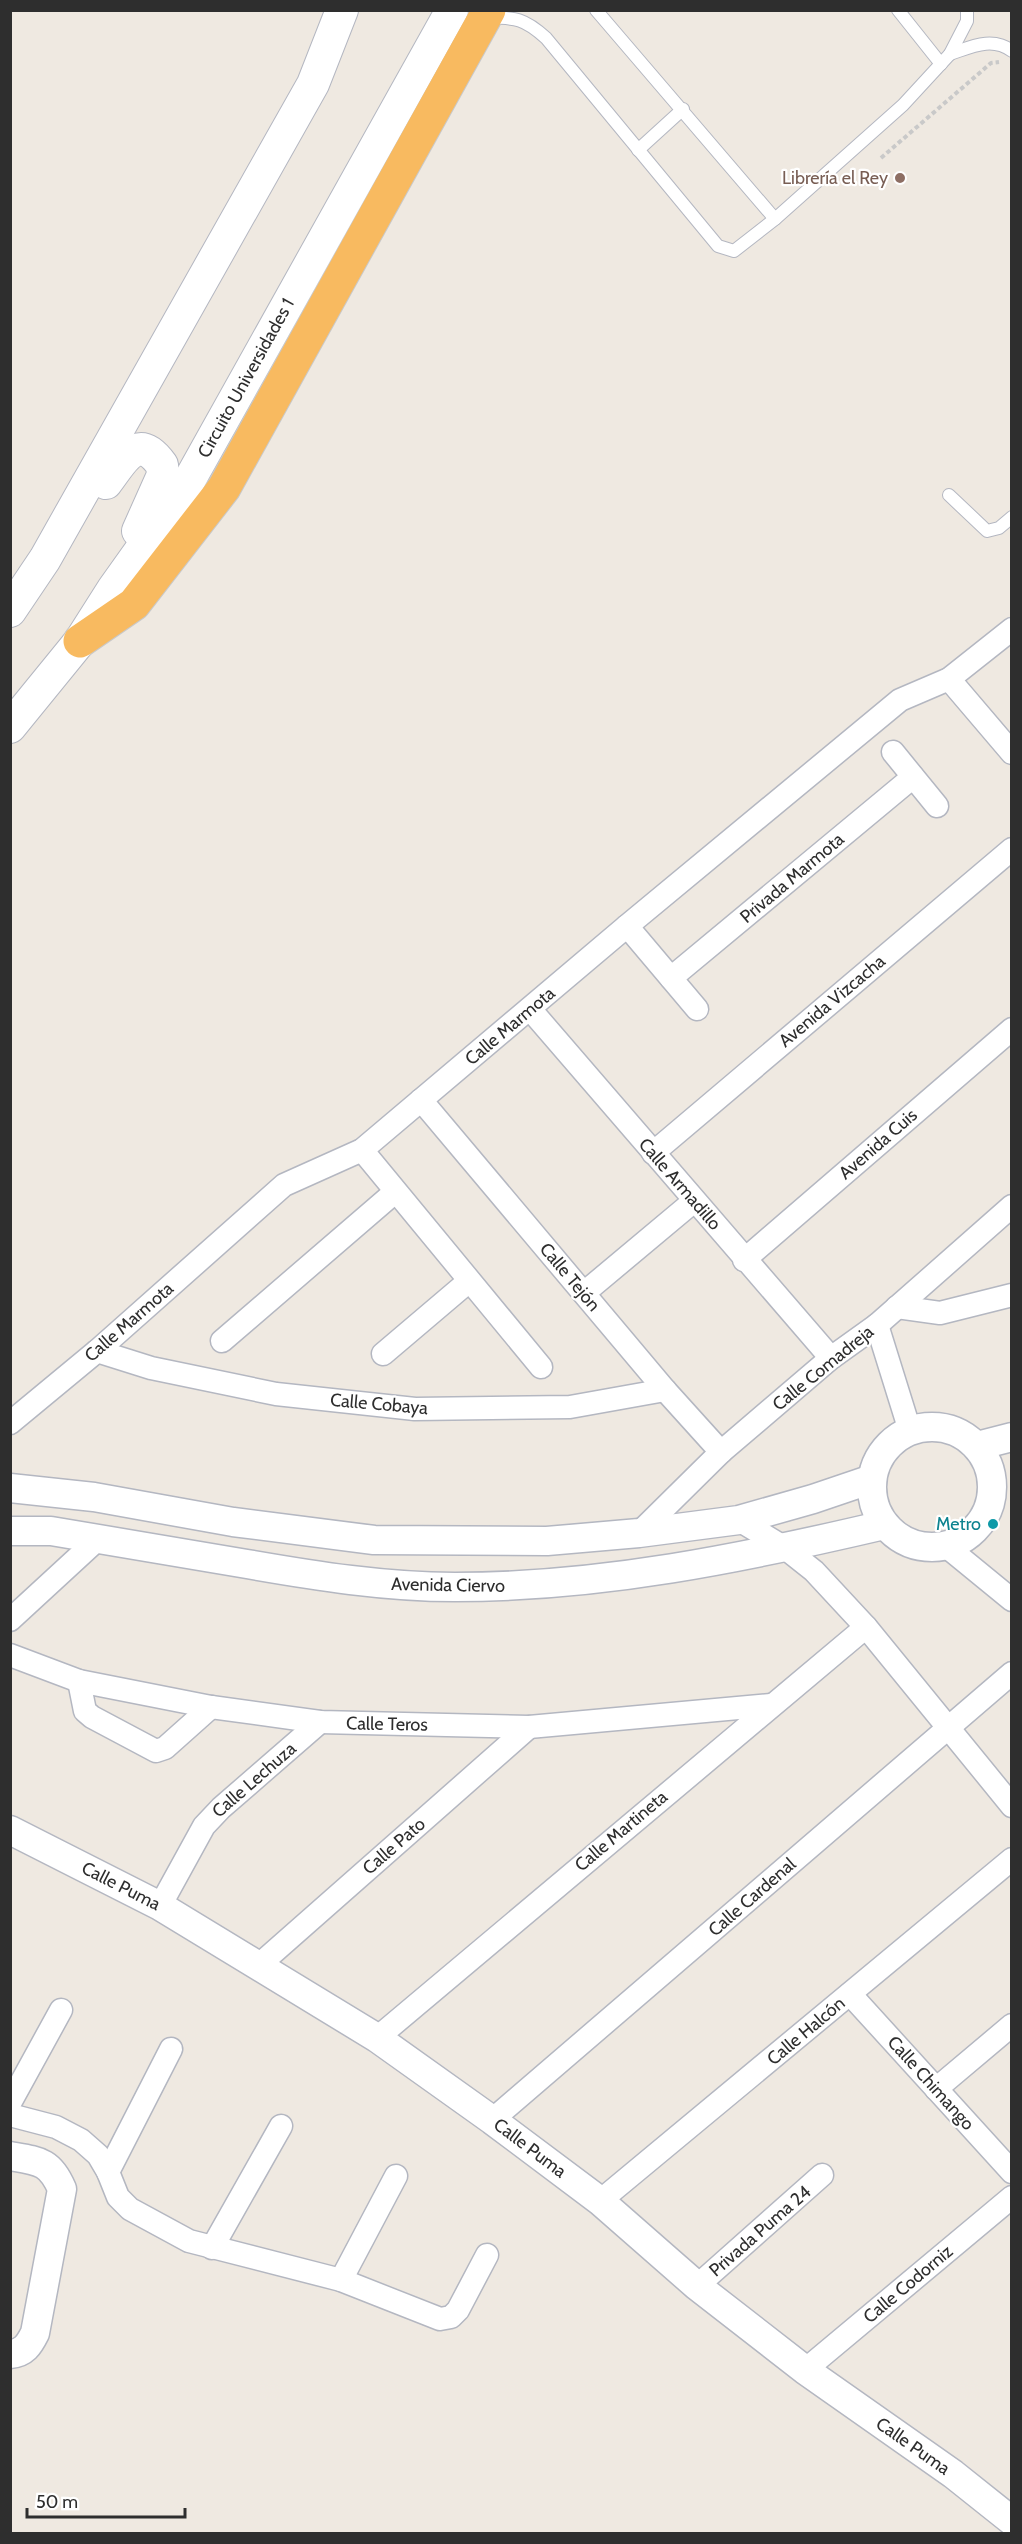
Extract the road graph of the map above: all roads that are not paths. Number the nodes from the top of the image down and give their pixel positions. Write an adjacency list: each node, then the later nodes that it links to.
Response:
1 (342, 10): 15 (main road)
2 (452, 10): 16 (main road, Circuito Universidades 1)
3 (596, 10): 10 (lane)
4 (897, 10): 9 (lane)
5 (967, 10): 7 (lane)
6 (487, 14): 11 (lane); 19 (highway)
7 (950, 54): 8 (lane); 9 (lane)
8 (1008, 56)
9 (941, 64): 12 (lane)
10 (683, 110): 11 (lane); 12 (lane)
11 (638, 150): 12 (lane)
12 (776, 219)
13 (949, 495): 14 (lane)
14 (1011, 517)
15 (45, 559): 16 (main road); 17 (main road)
16 (113, 589): 19 (main road, Circuito Universidades 1)
17 (10, 611)
18 (1011, 628): 20 (street, Calle Marmota)
19 (80, 641): 21 (main road, Circuito Universidades 1)
20 (949, 679): 23 (street); 27 (street, Calle Marmota)
21 (10, 727)
22 (893, 752): 24 (street)
23 (1011, 753)
24 (913, 777): 25 (street); 28 (street, Privada Marmota)
25 (937, 806)
26 (1011, 849): 34 (street, Avenida Vizcacha)
27 (627, 926): 28 (street); 30 (street, Calle Marmota)
28 (671, 978): 29 (street)
29 (697, 1009)
30 (530, 1010): 32 (street, Calle Marmota); 34 (street, Calle Armadillo)
31 (1011, 1029): 38 (street, Avenida Cuis)
32 (421, 1100): 33 (street, Calle Marmota); 40 (street, Calle Tejón)
33 (362, 1150): 35 (street); 45 (street, Calle Marmota)
34 (653, 1153): 36 (street, Calle Armadillo)
35 (395, 1192): 39 (street); 44 (street)
36 (694, 1201): 38 (street, Calle Armadillo); 40 (street)
37 (1011, 1206): 42 (street, Calle Comadreja)
38 (744, 1260): 47 (street, Calle Armadillo)
39 (469, 1281): 46 (street); 48 (street)
40 (584, 1293): 49 (street, Calle Tejón)
41 (1011, 1295): 42 (street)
42 (897, 1307): 43 (street, Calle Comadreja)
43 (877, 1325): 47 (street, Calle Comadreja); 51 (street)
44 (222, 1341)
45 (97, 1351): 49 (street, Calle Cobaya); 50 (street, Calle Marmota)
46 (383, 1354)
47 (831, 1358): 54 (street, Calle Comadreja)
48 (541, 1367)
49 (665, 1390): 54 (street, Calle Tejón)
50 (10, 1423)
51 (910, 1431): 53 (street); 55 (street)
52 (1011, 1437): 53 (street)
53 (977, 1446): 57 (street)
54 (721, 1452): 61 (street, Calle Comadreja)
55 (872, 1479): 58 (street); 59 (street)
56 (10, 1488): 63 (street)
57 (1002, 1489): 64 (street)
58 (739, 1520): 61 (street); 65 (street)
59 (884, 1525): 64 (street); 65 (street, Avenida Ciervo)
60 (10, 1531): 62 (street, Avenida Ciervo)
61 (639, 1533): 63 (street)
62 (98, 1539): 66 (street, Avenida Ciervo); 68 (street)
63 (375, 1540): 66 (street)
64 (946, 1546): 67 (street)
65 (786, 1548): 66 (street, Avenida Ciervo); 69 (street)
66 (375, 1583)
67 (1011, 1600)
68 (10, 1620)
69 (866, 1627): 73 (street, Calle Martineta); 76 (street)
70 (10, 1655): 72 (street, Calle Teros)
71 (1011, 1673): 76 (street, Calle Cardenal)
72 (79, 1681): 74 (street, Calle Teros); 74 (street)
73 (771, 1705): 77 (street, Calle Teros); 86 (street, Calle Martineta)
74 (211, 1707): 75 (street, Calle Teros)
75 (320, 1722): 77 (street, Calle Teros); 81 (street, Calle Lechuza)
76 (950, 1727): 78 (street); 91 (street, Calle Cardenal)
77 (529, 1728): 82 (street, Calle Pato)
78 (1011, 1806)
79 (10, 1830): 81 (street, Calle Puma)
80 (1011, 1859): 83 (street, Calle Halcón)
81 (160, 1906): 82 (street, Calle Puma)
82 (259, 1965): 86 (street, Calle Puma)
83 (850, 1994): 88 (street, Calle Chimango); 99 (street, Calle Halcón)
84 (61, 2010): 89 (street)
85 (1011, 2025): 88 (street)
86 (377, 2038): 91 (street, Calle Puma)
87 (171, 2049): 94 (street)
88 (936, 2089): 95 (street, Calle Chimango)
89 (10, 2103)
90 (10, 2115): 94 (street)
91 (492, 2120): 99 (street, Calle Puma)
92 (281, 2127): 100 (street)
93 (10, 2156): 104 (street)
94 (108, 2172): 100 (street)
95 (1011, 2172)
96 (822, 2175): 103 (street, Privada Puma 24)
97 (396, 2176): 102 (street)
98 (1011, 2197): 105 (street, Calle Codorniz)
99 (600, 2201): 103 (street, Calle Puma)
100 (212, 2248): 102 (street)
101 (487, 2255): 102 (street)
102 (341, 2280)
103 (697, 2286): 105 (street, Calle Puma)
104 (10, 2354)
105 (805, 2370): 106 (street, Calle Puma)
106 (1011, 2521)

